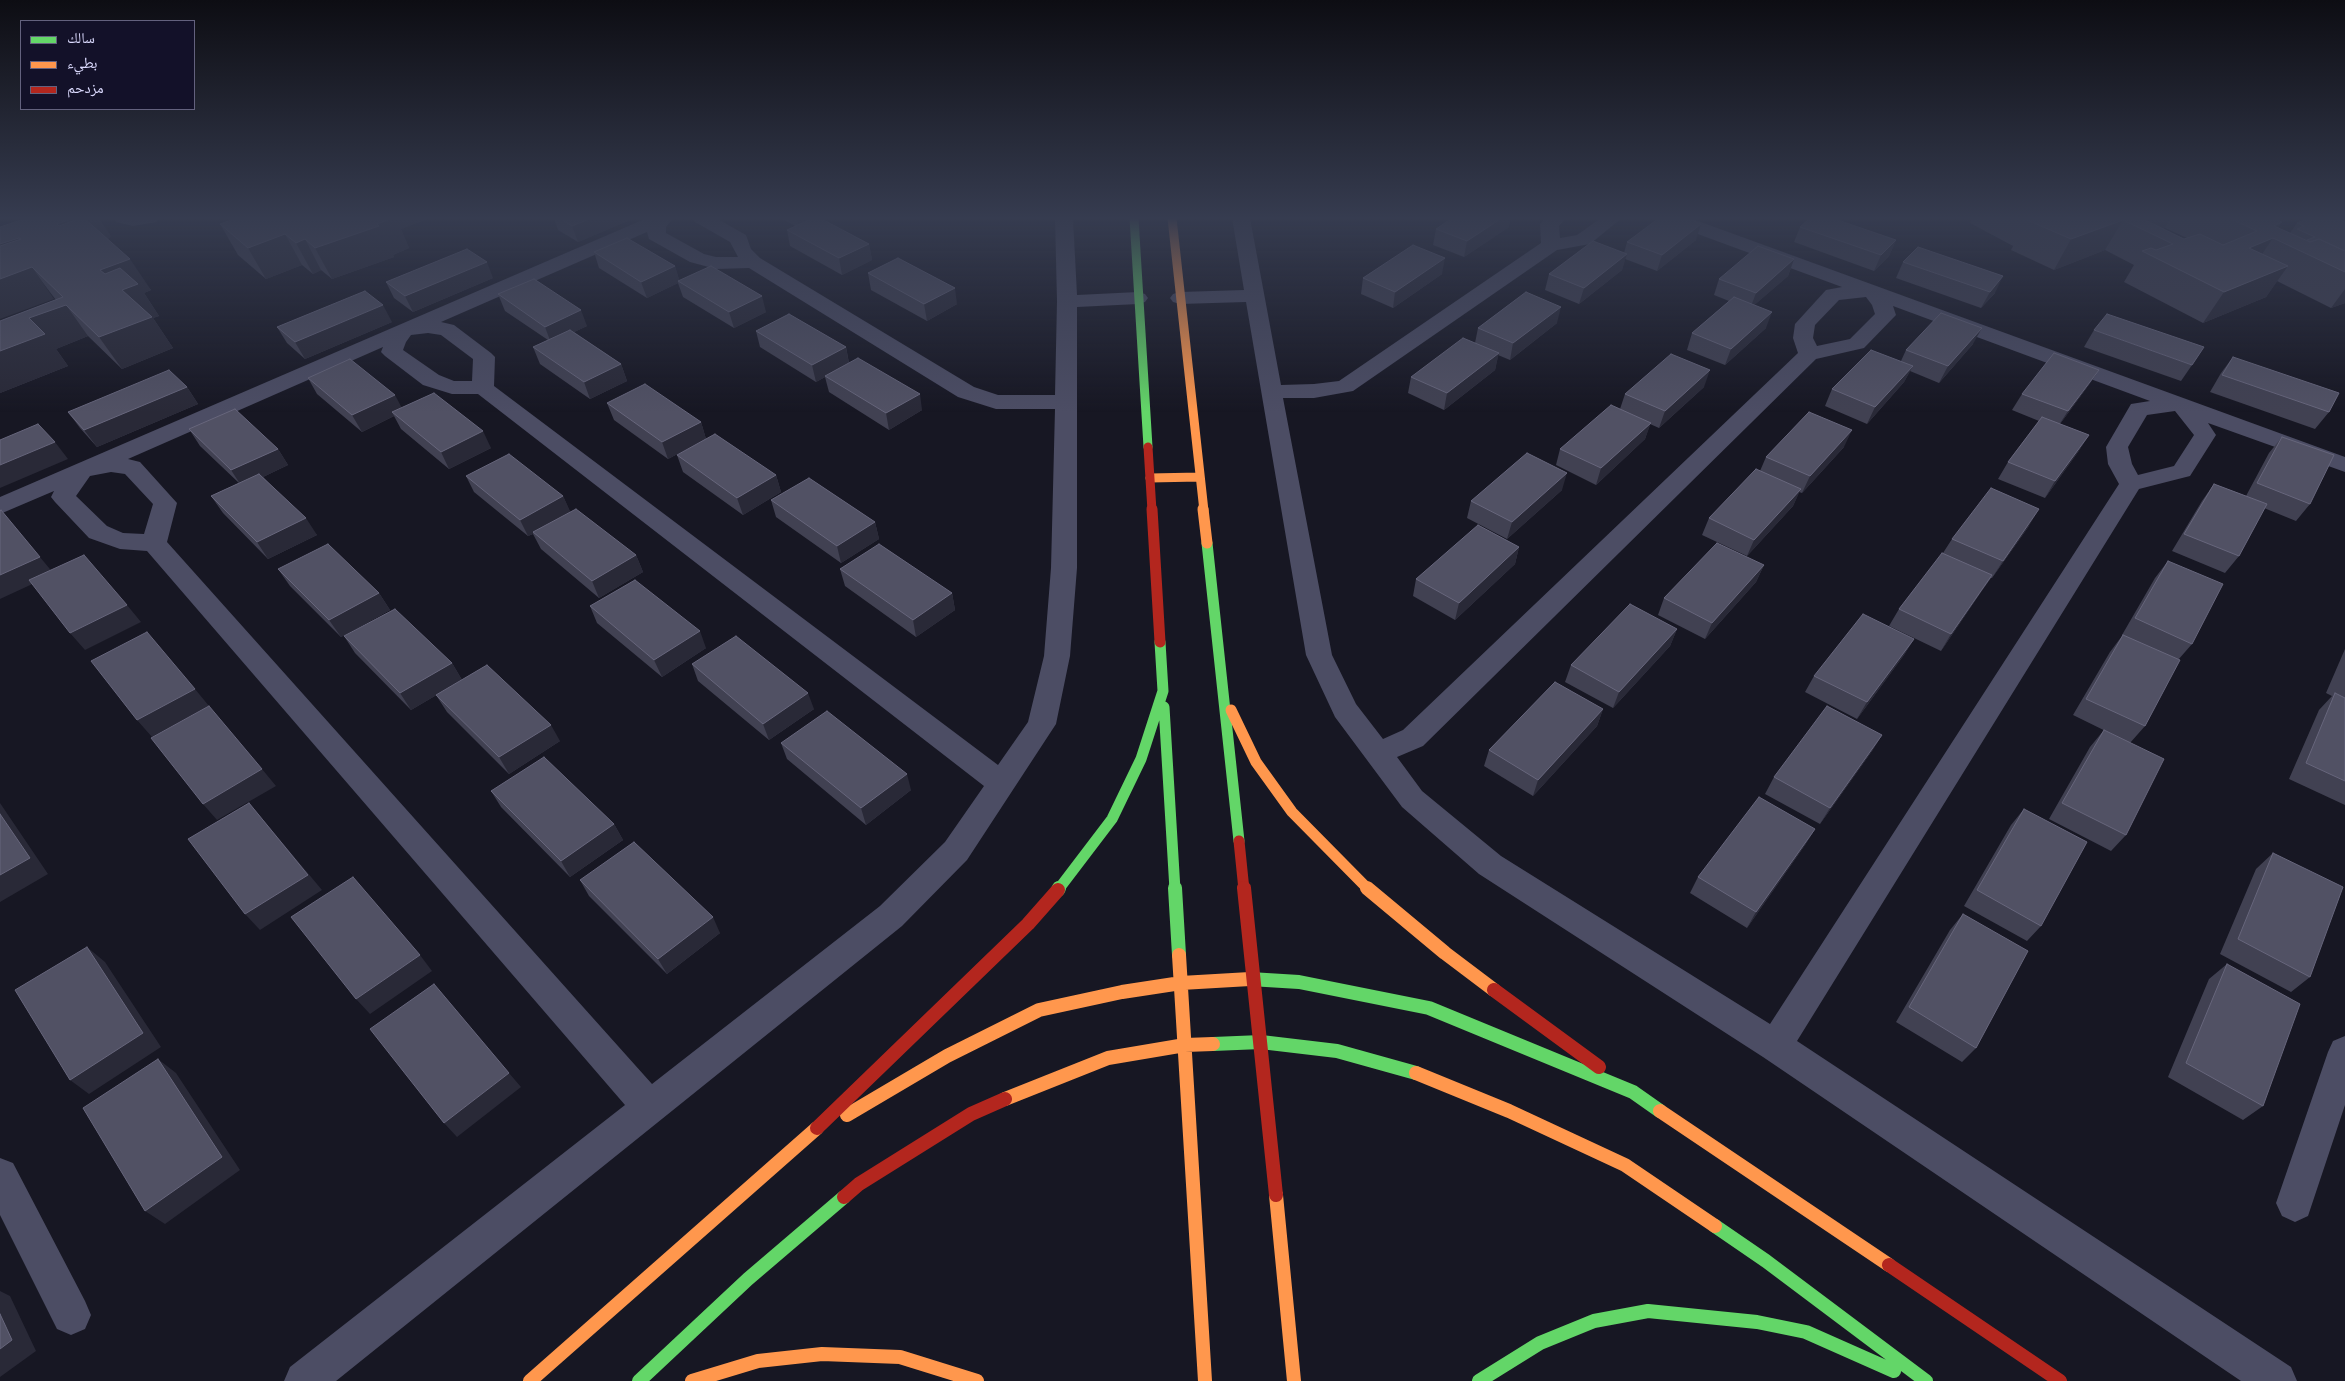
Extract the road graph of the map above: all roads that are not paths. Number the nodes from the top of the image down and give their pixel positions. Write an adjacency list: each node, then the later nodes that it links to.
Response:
1 (515, 282): 14 (street)
2 (787, 282): 18 (street)
3 (1066, 282): 13 (street)
4 (1137, 282): 11 (main road)
5 (1178, 282): 12 (main road)
6 (1253, 282): 10 (street)
7 (1496, 282): 17 (street)
8 (1848, 282): 9 (street)
9 (1871, 291): 15 (street); 15 (street); 19 (street)
10 (1255, 296): 12 (street); 17 (street)
11 (1138, 298): 13 (street); 23 (main road)
12 (1180, 298): 22 (main road)
13 (1067, 301): 18 (street)
14 (405, 330): 16 (street); 16 (street); 21 (street)
15 (1809, 354): 29 (street)
16 (482, 388): 30 (street)
17 (1271, 392): 29 (street)
18 (1065, 402): 30 (street)
19 (2180, 404): 20 (street); 24 (street); 24 (street)
20 (2345, 465)
21 (84, 470): 25 (street); 26 (street); 26 (street)
22 (1199, 477): 23 (main road); 28 (main road)
23 (1150, 478): 27 (main road)
24 (2131, 484): 35 (street)
25 (0, 506)
26 (154, 543): 38 (street)
27 (1163, 691): 32 (main road); 39 (main road)
28 (1222, 691): 31 (main road); 37 (main road)
29 (1376, 754): 35 (street)
30 (1002, 784): 38 (street)
31 (1254, 979): 32 (main road); 33 (main road); 37 (main road)
32 (1181, 983): 34 (main road); 39 (main road)
33 (1261, 1042): 34 (main road); 49 (main road); 52 (main road)
34 (1185, 1045): 45 (main road); 48 (main road)
35 (1774, 1046): 54 (street)
36 (2345, 1052): 41 (street)
37 (1633, 1092): 53 (main road)
38 (649, 1106): 43 (street)
39 (808, 1137): 44 (main road)
40 (0, 1176): 42 (street)
41 (2295, 1203)
42 (72, 1315)
43 (304, 1381)
44 (530, 1381)
45 (639, 1381)
46 (692, 1381): 47 (main road)
47 (977, 1381)
48 (1205, 1381)
49 (1294, 1381)
50 (1479, 1381): 51 (main road)
51 (1918, 1381)
52 (1926, 1381)
53 (2060, 1381)
54 (2277, 1381)

